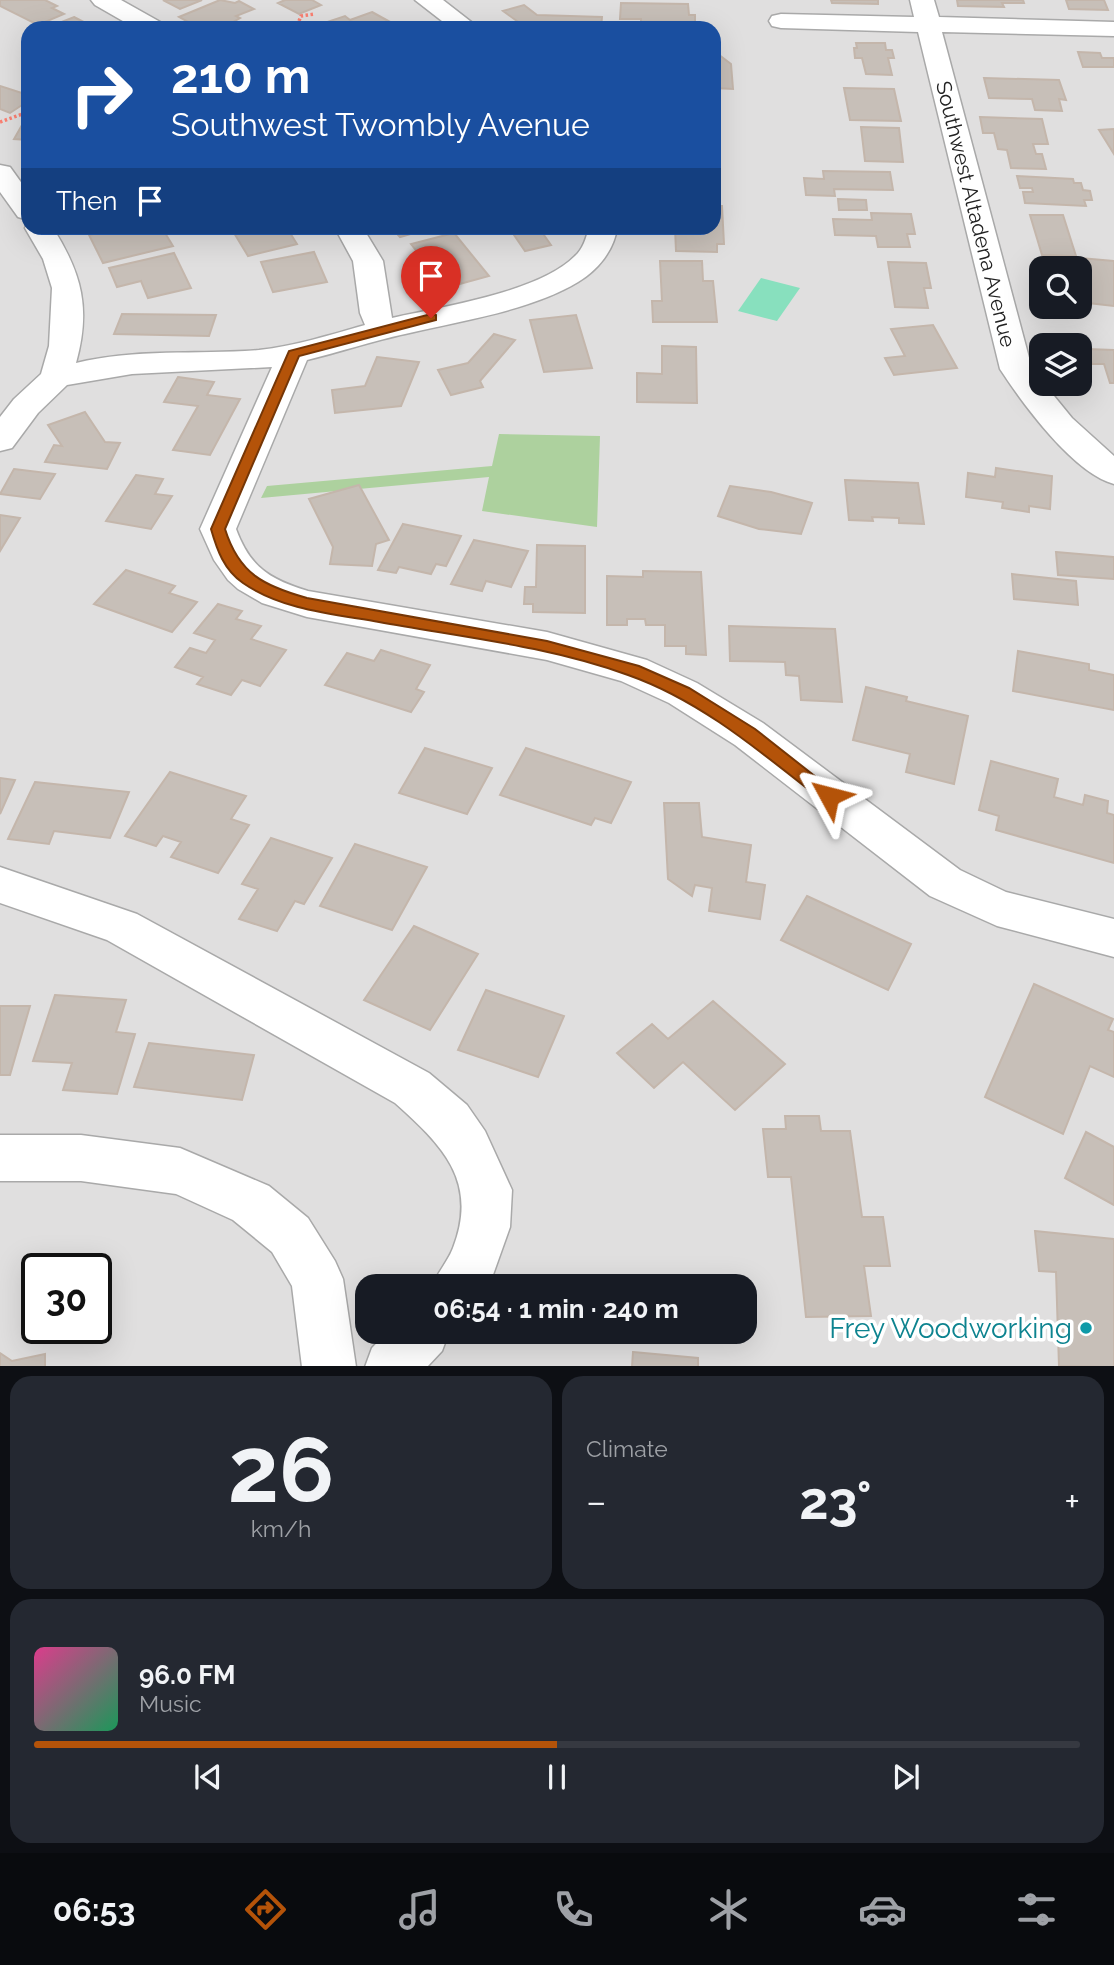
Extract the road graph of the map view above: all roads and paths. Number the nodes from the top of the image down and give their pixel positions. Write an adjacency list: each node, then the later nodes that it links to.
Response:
1 (103, 0): 5 (street)
2 (427, 0): 7 (street)
3 (925, 12): 8 (street); 9 (street); 21 (street, Southwest Altadena Avenue)
4 (315, 14): 6 (path)
5 (140, 21)
6 (299, 21)
7 (457, 21)
8 (781, 21)
9 (1114, 29)
10 (21, 114): 11 (path)
11 (0, 122)
12 (0, 173): 13 (street)
13 (21, 202)
14 (43, 235): 19 (street)
15 (353, 235): 17 (street)
16 (600, 235): 17 (street)
17 (382, 330): 18 (street)
18 (294, 354): 19 (street); 23 (street)
19 (56, 377): 20 (street)
20 (0, 440)
21 (1114, 473)
22 (0, 886): 25 (street)
23 (1114, 938)
24 (0, 1158): 27 (street)
25 (467, 1274)
26 (412, 1344): 28 (street)
27 (329, 1366)
28 (392, 1366)

